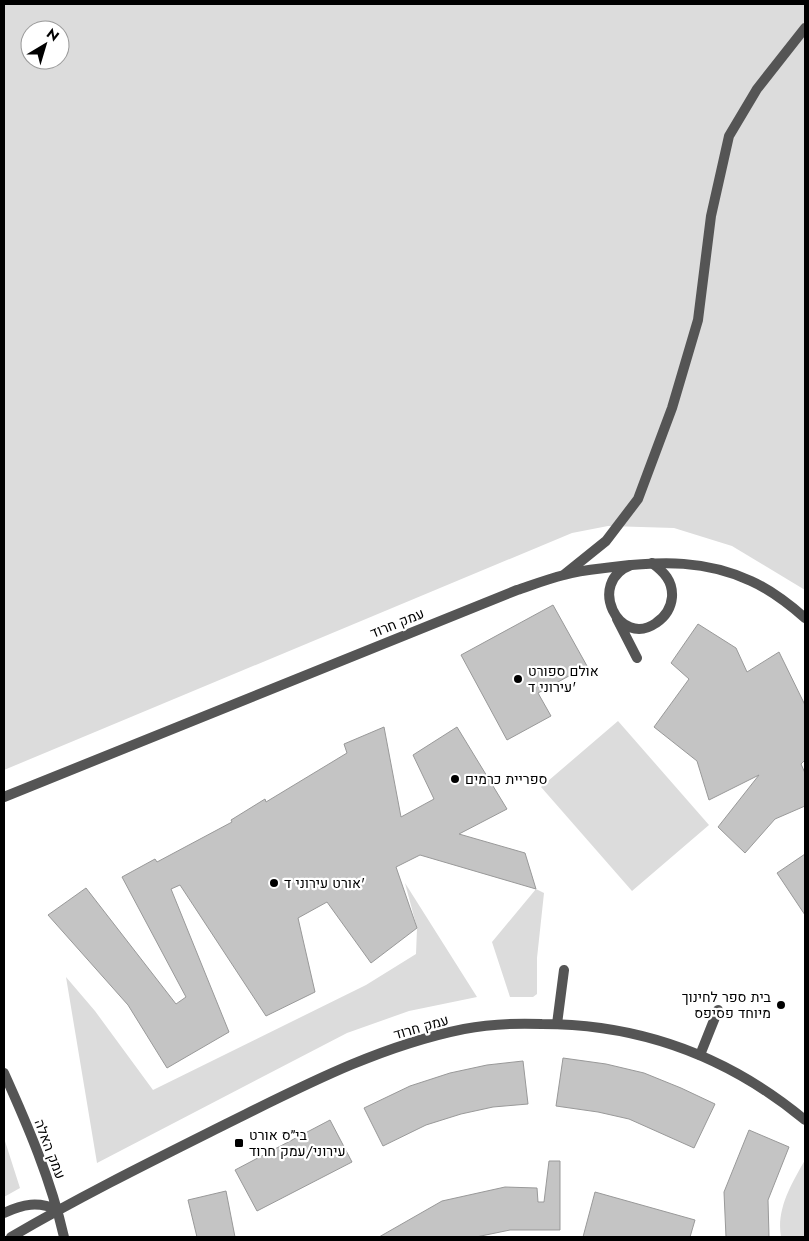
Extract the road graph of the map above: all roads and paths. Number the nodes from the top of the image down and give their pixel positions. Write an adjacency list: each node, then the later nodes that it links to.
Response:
1 (805, 28): 4 (street)
2 (652, 563): 3 (street, עמק חרוד); 5 (street); 6 (street, עמק חרוד)
3 (632, 564): 4 (street, עמק חרוד); 5 (street)
4 (565, 574): 8 (street, עמק חרוד)
5 (615, 616): 7 (street)
6 (805, 618)
7 (637, 658)
8 (4, 797)
9 (564, 970): 11 (street)
10 (718, 1010): 12 (street)
11 (557, 1024): 12 (street, עמק חרוד); 15 (street, עמק חרוד)
12 (700, 1055): 14 (street, עמק חרוד)
13 (4, 1073): 15 (street, עמק האלה)
14 (805, 1120)
15 (58, 1210): 16 (street); 17 (street, עמק חרוד); 18 (street, עמק האלה)
16 (4, 1213)
17 (11, 1237)
18 (64, 1237)

